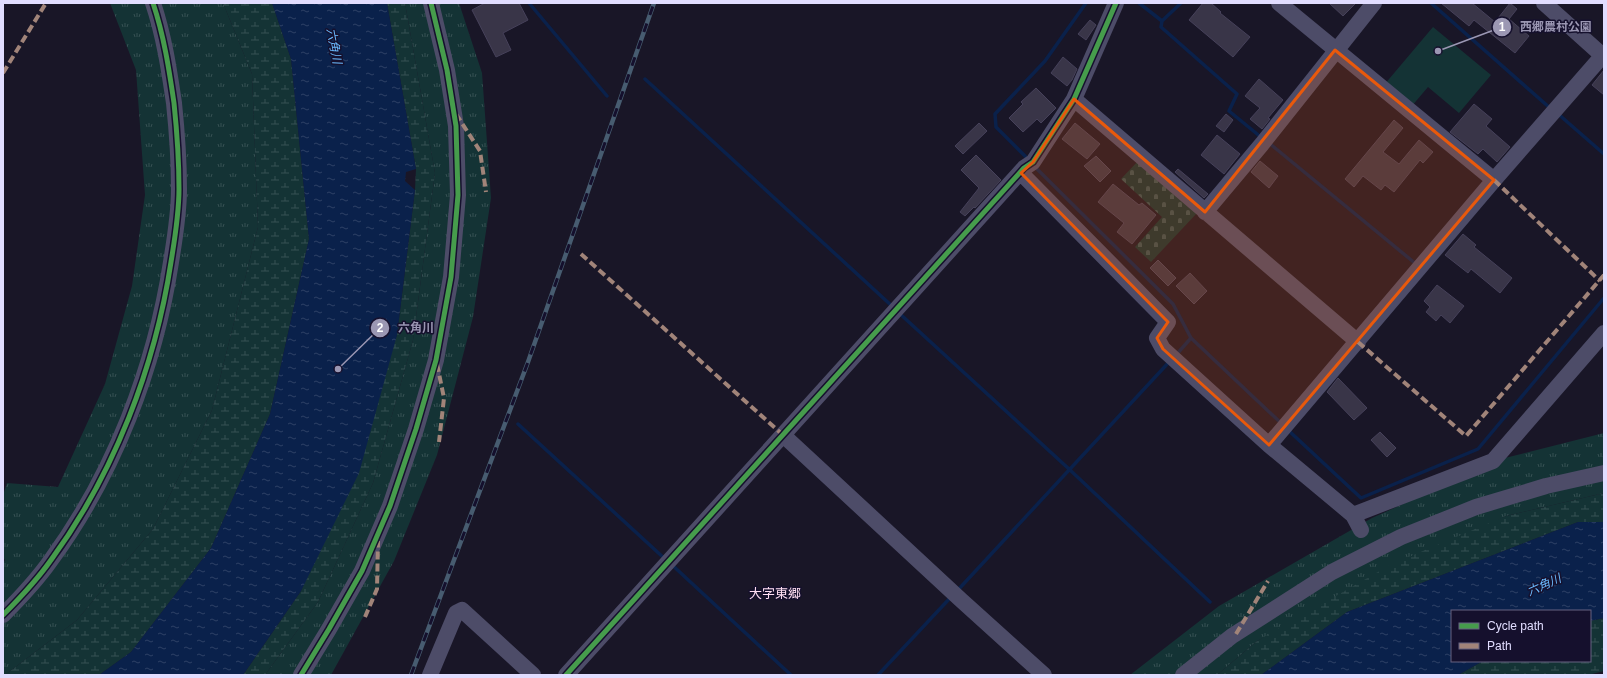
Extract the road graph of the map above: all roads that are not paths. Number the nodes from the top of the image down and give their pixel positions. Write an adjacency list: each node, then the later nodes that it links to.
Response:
1 (152, 3): 20 (street)
2 (431, 3): 21 (street)
3 (1116, 3): 9 (street)
4 (1279, 3): 7 (street)
5 (1374, 3): 7 (street)
6 (1544, 3): 8 (street)
7 (1335, 50): 11 (street); 12 (street)
8 (1603, 55): 11 (street)
9 (1074, 99): 10 (street); 12 (street)
10 (1026, 168): 15 (street); 16 (street)
11 (1494, 180): 14 (street)
12 (1204, 212): 14 (street)
13 (1604, 333): 18 (street)
14 (1358, 342): 16 (street)
15 (783, 435): 24 (street); 25 (street)
16 (1273, 440): 18 (street)
17 (1604, 473): 26 (street)
18 (1353, 515): 19 (street)
19 (1361, 530)
20 (3, 615)
21 (301, 675)
22 (430, 675): 23 (street)
23 (533, 675)
24 (566, 675)
25 (1044, 675)
26 (1183, 675)

